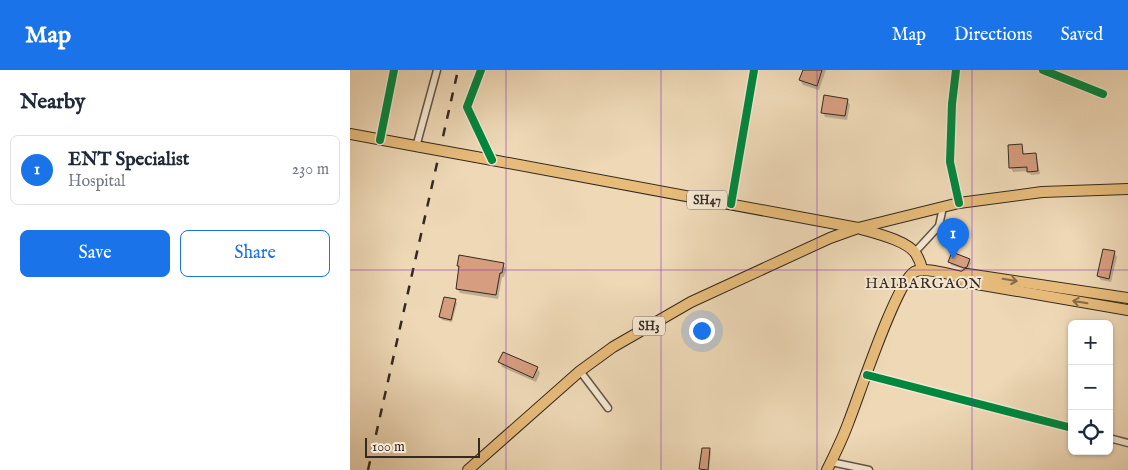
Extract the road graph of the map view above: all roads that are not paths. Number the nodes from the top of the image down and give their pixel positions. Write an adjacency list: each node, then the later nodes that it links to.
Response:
1 (394, 70): 9 (street)
2 (438, 70): 10 (street)
3 (481, 70): 11 (street)
4 (754, 70): 14 (street)
5 (956, 70): 13 (street)
6 (1042, 70): 7 (street)
7 (1103, 94)
8 (350, 134): 9 (main road, SH47)
9 (380, 140): 10 (main road, SH47)
10 (418, 147): 11 (main road, SH47, bridge)
11 (492, 160): 14 (main road, SH47)
12 (1128, 189): 13 (main road, SH3)
13 (959, 203): 15 (main road, SH3)
14 (731, 204): 16 (main road, SH47)
15 (943, 207): 16 (main road, SH3); 17 (street)
16 (858, 228): 17 (main road, SH47); 22 (main road, SH3)
17 (916, 252): 18 (main road)
18 (922, 269): 19 (main road); 23 (main road)
19 (963, 277): 20 (main road, one-way to 20); 21 (main road, one-way to 19)
20 (1128, 298)
21 (1128, 310)
22 (580, 371): 24 (street); 29 (main road, SH3)
23 (867, 375): 25 (street); 28 (main road)
24 (608, 408)
25 (1068, 427)
26 (1113, 439): 27 (street)
27 (1128, 443)
28 (829, 466): 30 (street)
29 (468, 470)
30 (869, 470)

